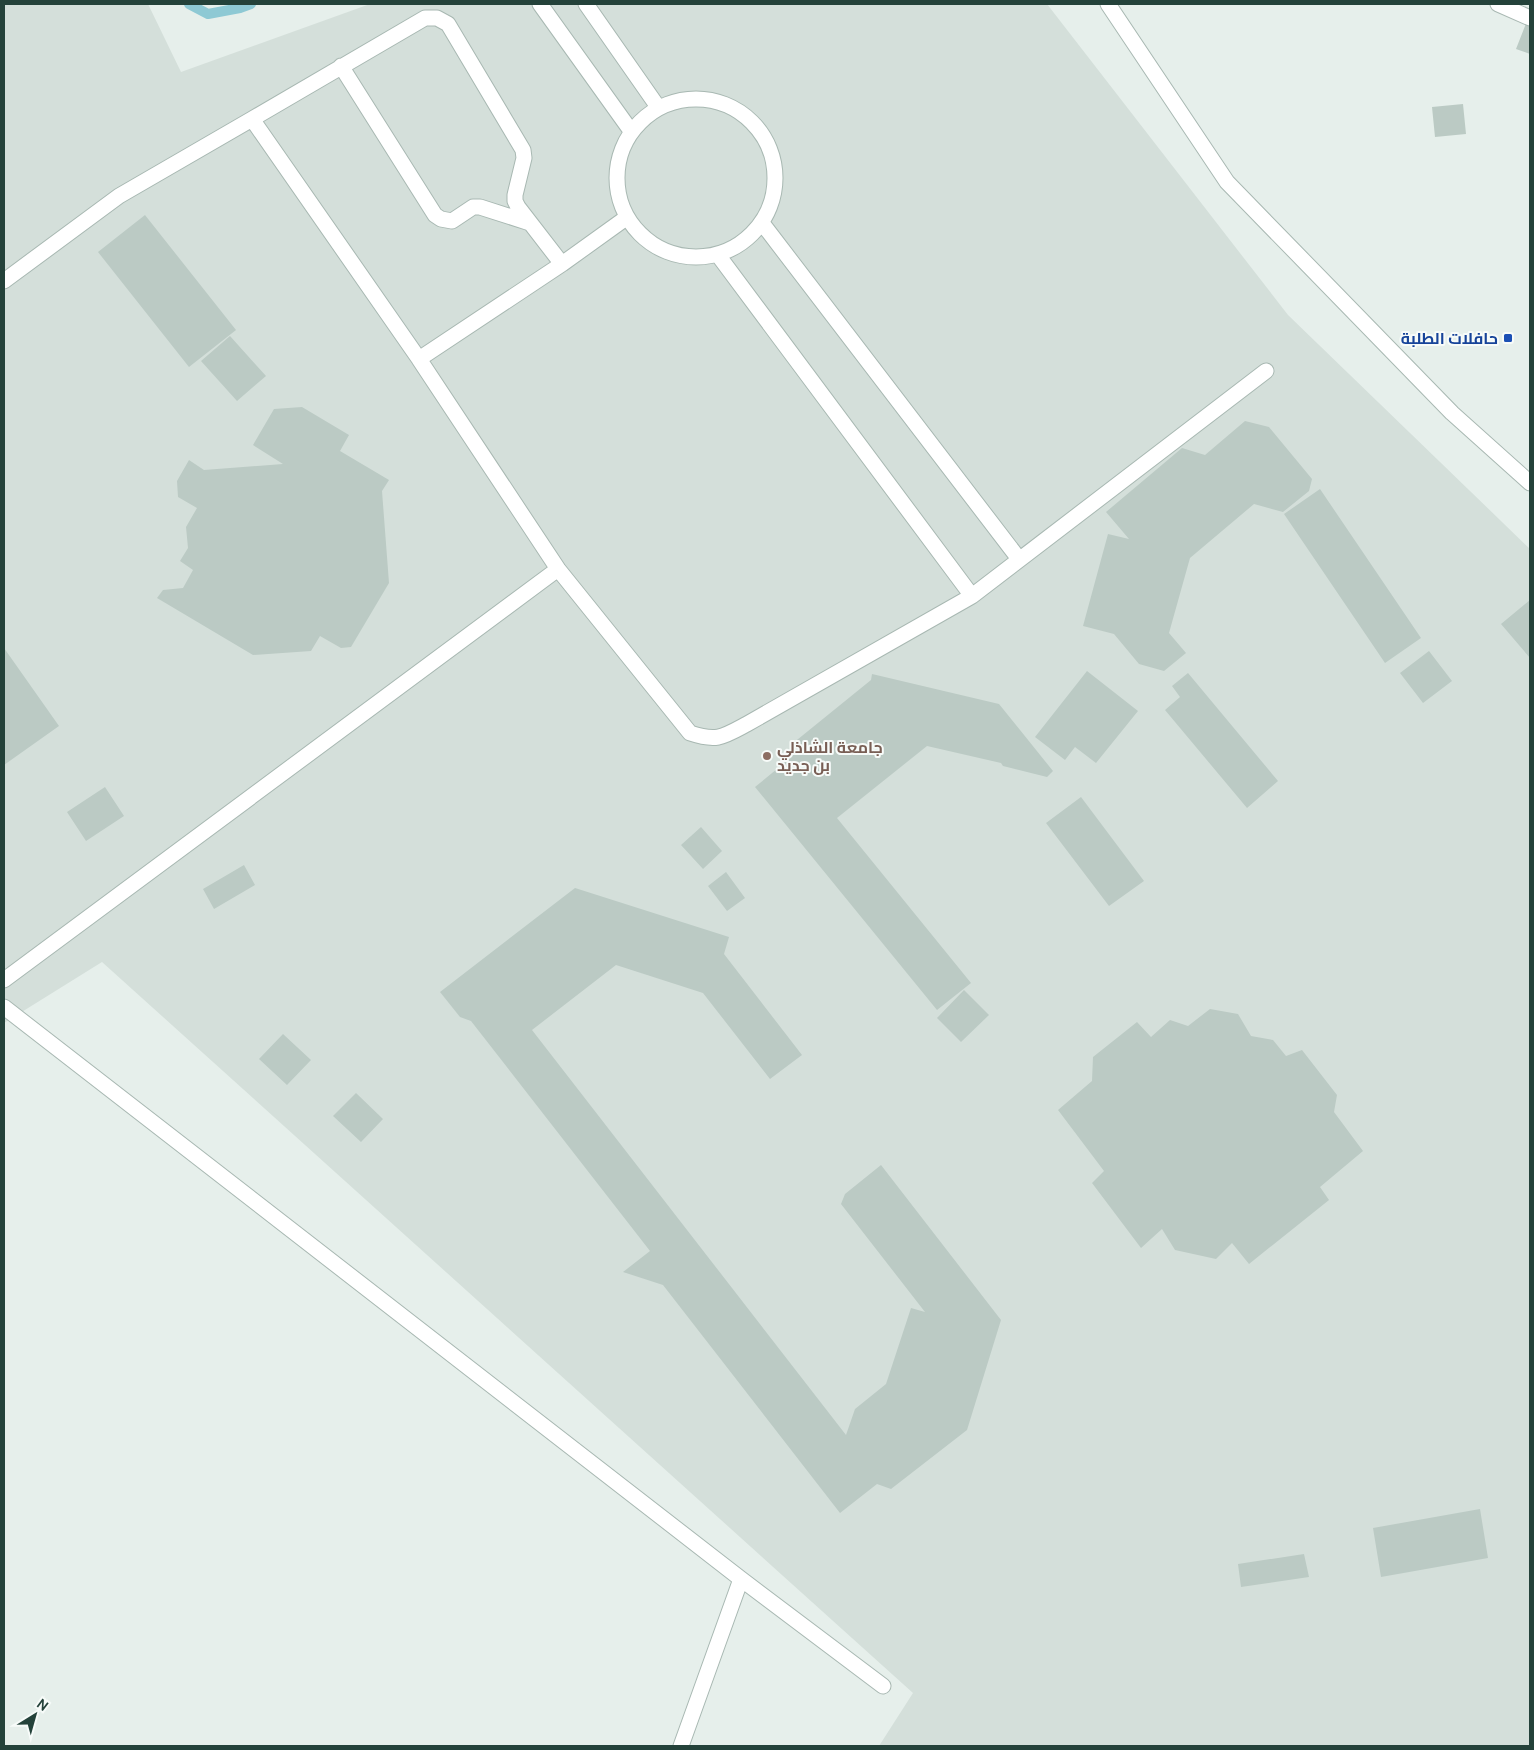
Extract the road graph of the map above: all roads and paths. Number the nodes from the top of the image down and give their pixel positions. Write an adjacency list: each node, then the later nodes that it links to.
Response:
1 (540, 4): 9 (street)
2 (586, 4): 7 (street)
3 (1108, 4): 18 (street)
4 (1498, 4): 5 (street)
5 (1530, 18)
6 (341, 66): 8 (street); 11 (street); 11 (street)
7 (658, 107): 9 (street); 12 (street)
8 (252, 119): 15 (street); 16 (street)
9 (630, 131): 10 (street)
10 (626, 218): 13 (street); 14 (street)
11 (530, 223): 14 (street)
12 (762, 223): 13 (street); 19 (street)
13 (718, 255): 21 (street)
14 (562, 264): 16 (street)
15 (4, 281)
16 (419, 359): 20 (street)
17 (1266, 371): 19 (street)
18 (1528, 477)
19 (1018, 559): 21 (street)
20 (558, 569): 21 (street); 22 (street)
21 (972, 596)
22 (4, 980)
23 (4, 1007): 24 (street)
24 (741, 1579): 25 (street); 26 (street)
25 (883, 1686)
26 (681, 1746)

